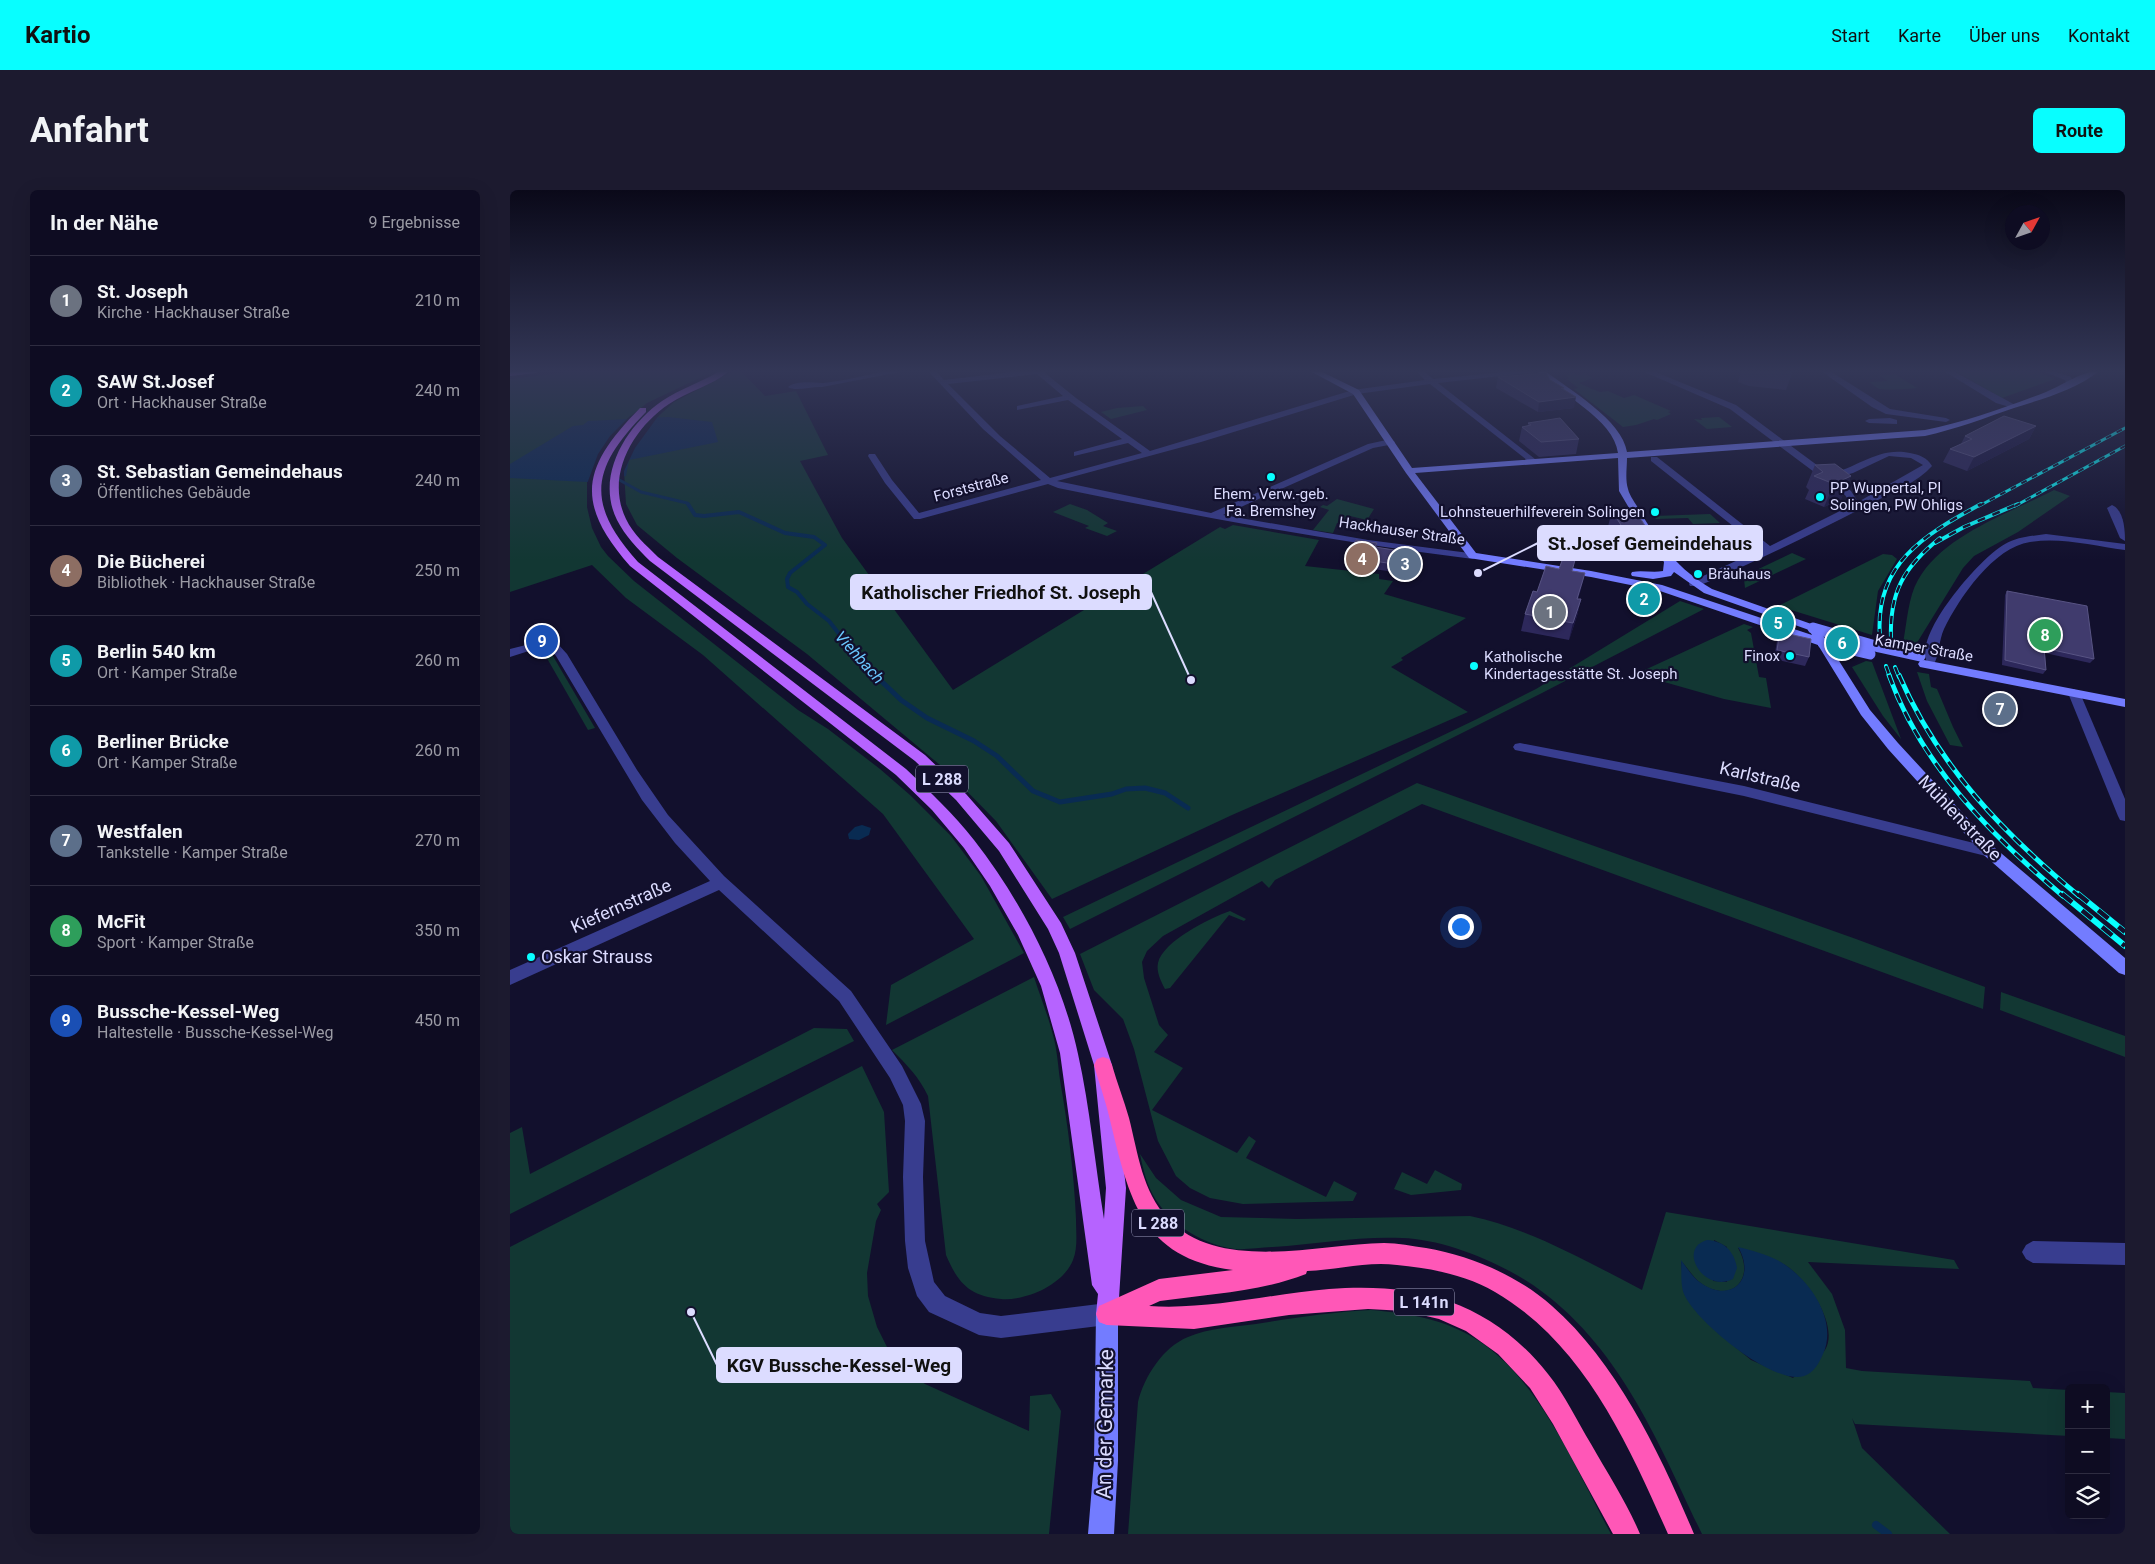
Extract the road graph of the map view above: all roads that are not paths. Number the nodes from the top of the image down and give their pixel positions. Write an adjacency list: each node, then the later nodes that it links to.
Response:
1 (621, 434): 51 (main road, L 288)
2 (635, 434): 47 (main road, L 288)
3 (994, 434): 23 (street, Hackhauser Straße)
4 (1119, 434): 12 (street)
5 (1217, 434): 16 (street, Forststraße)
6 (1385, 434): 13 (main road)
7 (1497, 434): 20 (street)
8 (1615, 434): 18 (main road)
9 (1769, 434): 14 (street)
10 (1871, 434): 14 (main road)
11 (1915, 434): 14 (main road)
12 (1128, 440): 15 (street); 16 (street)
13 (1391, 442): 21 (main road); 26 (street)
14 (1782, 443): 18 (main road); 22 (street)
15 (1077, 454)
16 (1149, 454): 23 (street, Forststraße)
17 (872, 456): 23 (street, Forststraße)
18 (1623, 456): 20 (main road); 31 (main road)
19 (1654, 459): 29 (street)
20 (1532, 462): 21 (main road)
21 (1409, 470): 30 (main road)
22 (1828, 477): 24 (street); 24 (street)
23 (1048, 481): 26 (street, Hackhauser Straße)
24 (1851, 509): 29 (street)
25 (2125, 511): 27 (street)
26 (1214, 515): 30 (street, Hackhauser Straße)
27 (2125, 538)
28 (2125, 547): 38 (street)
29 (1769, 550): 33 (street)
30 (1473, 556): 32 (main road, Hackhauser Straße)
31 (1670, 563): 32 (main road); 33 (main road)
32 (1614, 576): 33 (main road); 34 (main road, Hackhauser Straße)
33 (1694, 584): 35 (main road, Kamper Straße)
34 (1674, 591): 36 (main road, Kamper Straße)
35 (1813, 628): 36 (main road, Mühlenstraße, bridge); 38 (main road, Kamper Straße, bridge)
36 (1823, 643): 38 (main road, Kamper Straße, bridge); 43 (main road, Mühlenstraße)
37 (510, 652): 44 (street)
38 (1925, 660): 39 (main road, Kamper Straße)
39 (2074, 693): 40 (main road, Kamper Straße); 42 (street)
40 (2125, 703)
41 (1520, 747): 43 (street, Karlstraße)
42 (2124, 810)
43 (1990, 852): 45 (main road, Mühlenstraße)
44 (722, 882): 46 (street, Kiefernstraße); 51 (street)
45 (2125, 968)
46 (510, 978)
47 (1103, 1065): 50 (highway, L 288); 51 (main road, L 288)
48 (2033, 1252): 49 (street)
49 (2125, 1254)
50 (1317, 1260): 51 (highway); 54 (highway, L 141n)
51 (1107, 1314): 52 (main road, An der Gemarke / L 288); 53 (highway, L 141n)
52 (1101, 1534)
53 (1627, 1534)
54 (1681, 1534)

